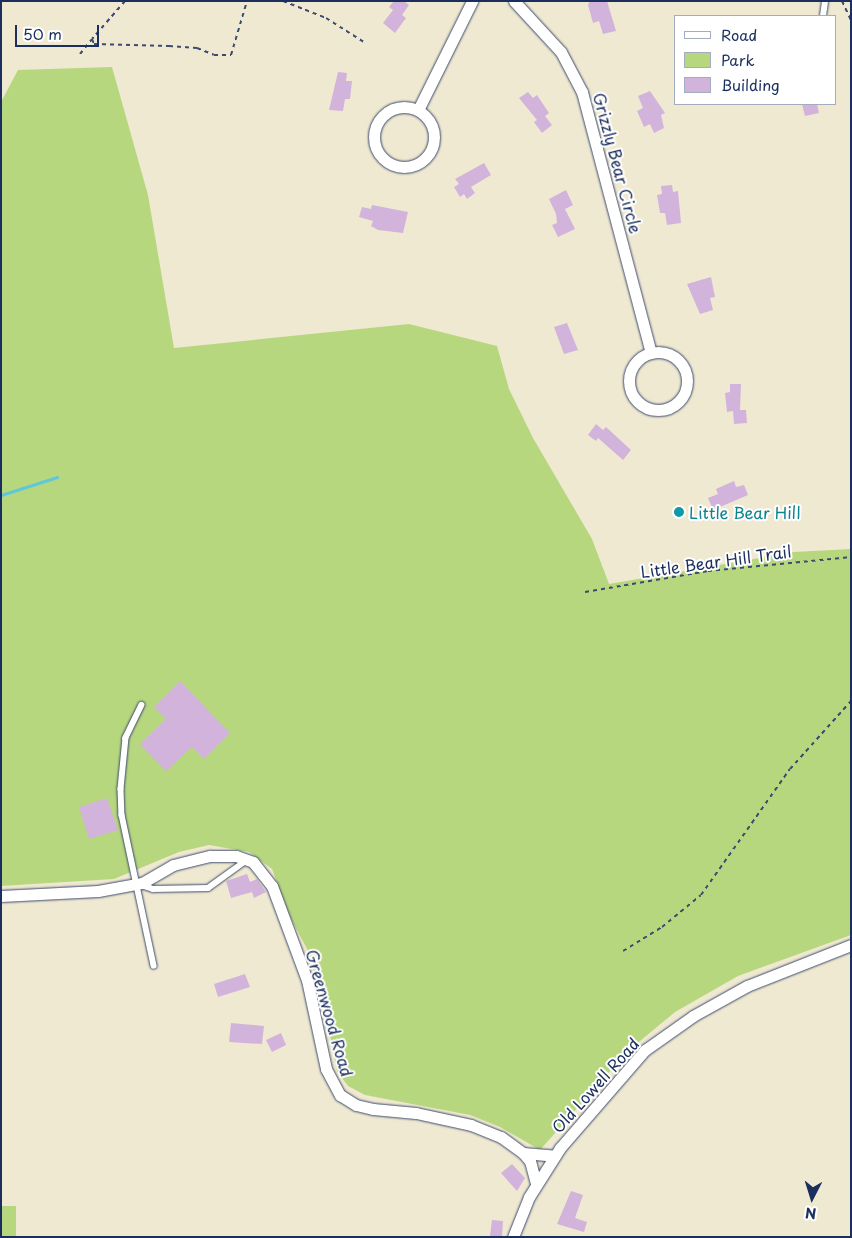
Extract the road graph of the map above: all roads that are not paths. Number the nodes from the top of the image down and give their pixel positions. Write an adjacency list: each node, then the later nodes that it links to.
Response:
1 (472, 1): 5 (street)
2 (514, 1): 6 (street, Grizzly Bear Circle)
3 (825, 1): 4 (lane)
4 (823, 15)
5 (418, 110): 5 (street)
6 (652, 353): 6 (street)
7 (142, 705): 9 (lane)
8 (248, 860): 9 (street); 9 (lane); 13 (street, Greenwood Road)
9 (137, 884): 10 (street); 12 (lane)
10 (1, 896)
11 (851, 945): 14 (street, Old Lowell Road)
12 (154, 966)
13 (523, 1153): 14 (street); 15 (street)
14 (554, 1156): 15 (street, Old Lowell Road)
15 (536, 1183): 16 (street, Old Lowell Road)
16 (513, 1237)

